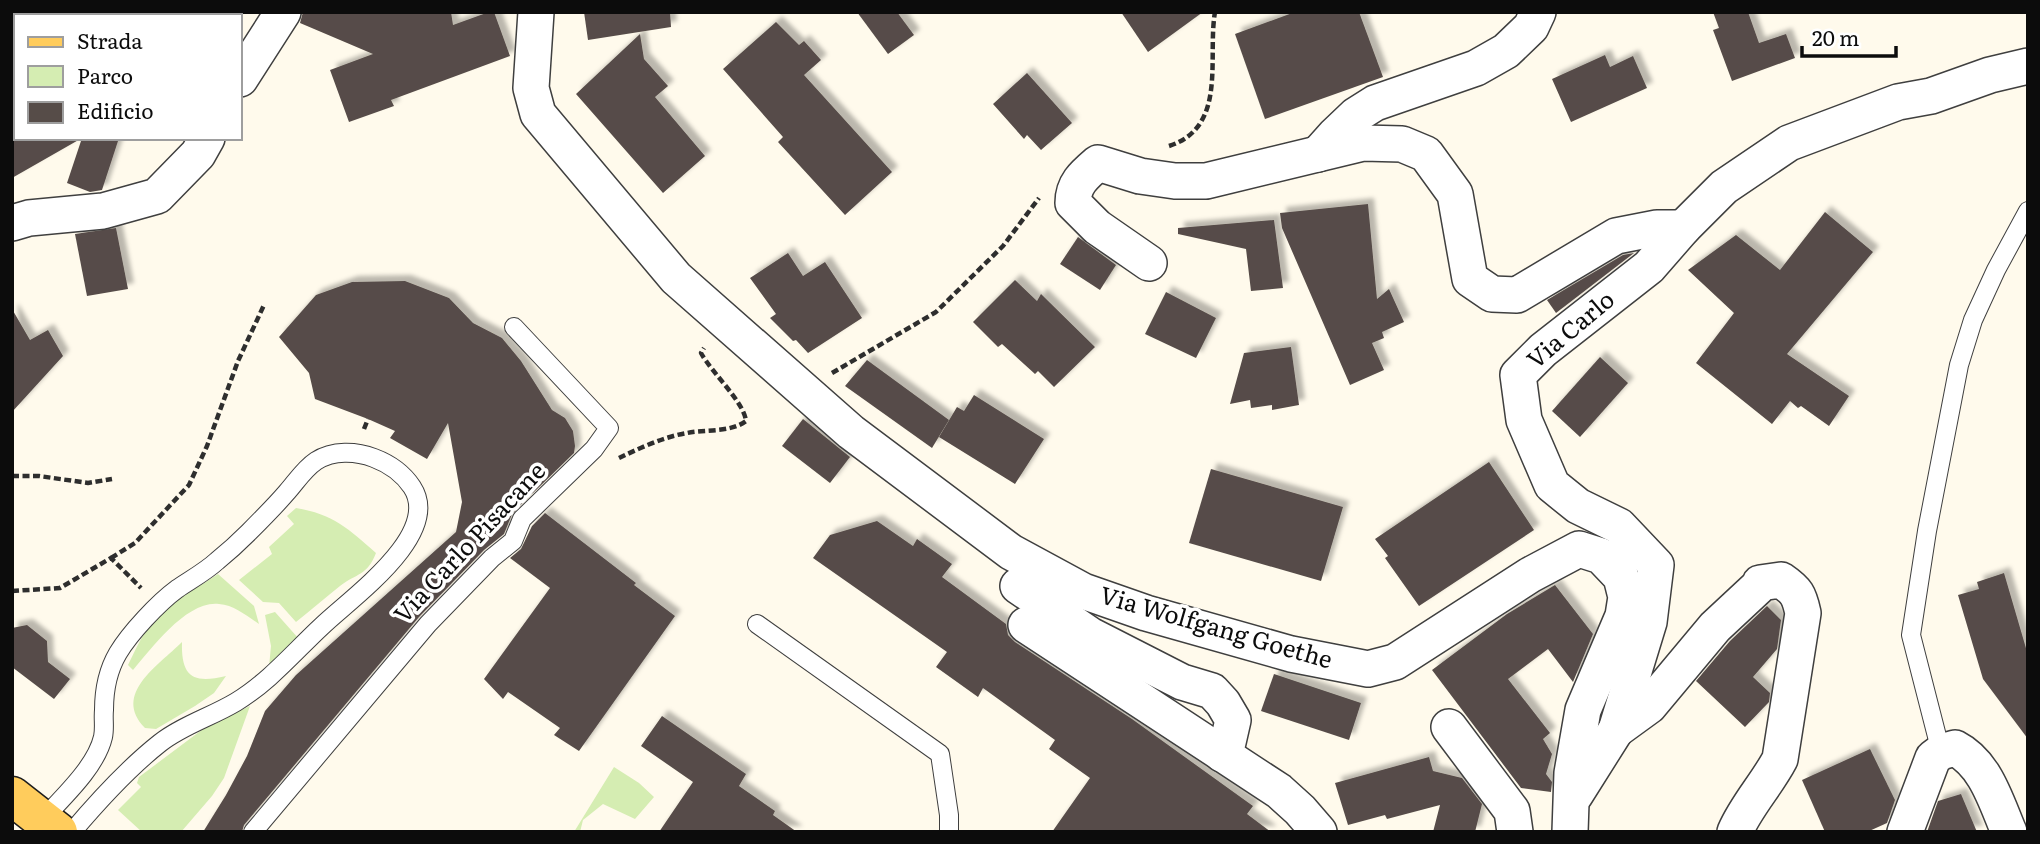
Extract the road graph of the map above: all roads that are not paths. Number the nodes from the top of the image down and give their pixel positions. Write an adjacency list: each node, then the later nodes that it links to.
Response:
1 (283, 12): 5 (street)
2 (536, 12): 21 (street, Via Wolfgang Goethe)
3 (1538, 12): 7 (street)
4 (2028, 66): 10 (street, Via Carlo)
5 (242, 76)
6 (206, 140): 9 (street)
7 (1318, 154): 10 (street, Via Carlo); 11 (street, Via Carlo)
8 (2028, 211): 18 (lane)
9 (12, 223)
10 (1683, 228): 17 (street, Via Carlo)
11 (1149, 263)
12 (514, 327): 23 (lane, Via Carlo Pisacane)
13 (1018, 586): 19 (street)
14 (757, 624): 24 (lane)
15 (1026, 625): 19 (street)
16 (1449, 727): 26 (street)
17 (1616, 730): 21 (street, Via Carlo); 27 (street, Via Carlo)
18 (1941, 752): 28 (street); 29 (street)
19 (1222, 754): 25 (street)
20 (12, 796): 22 (main road)
21 (1571, 816)
22 (57, 828): 22 (lane)
23 (253, 832)
24 (949, 832)
25 (1319, 832)
26 (1515, 832)
27 (1735, 832)
28 (1905, 832)
29 (2009, 832)

